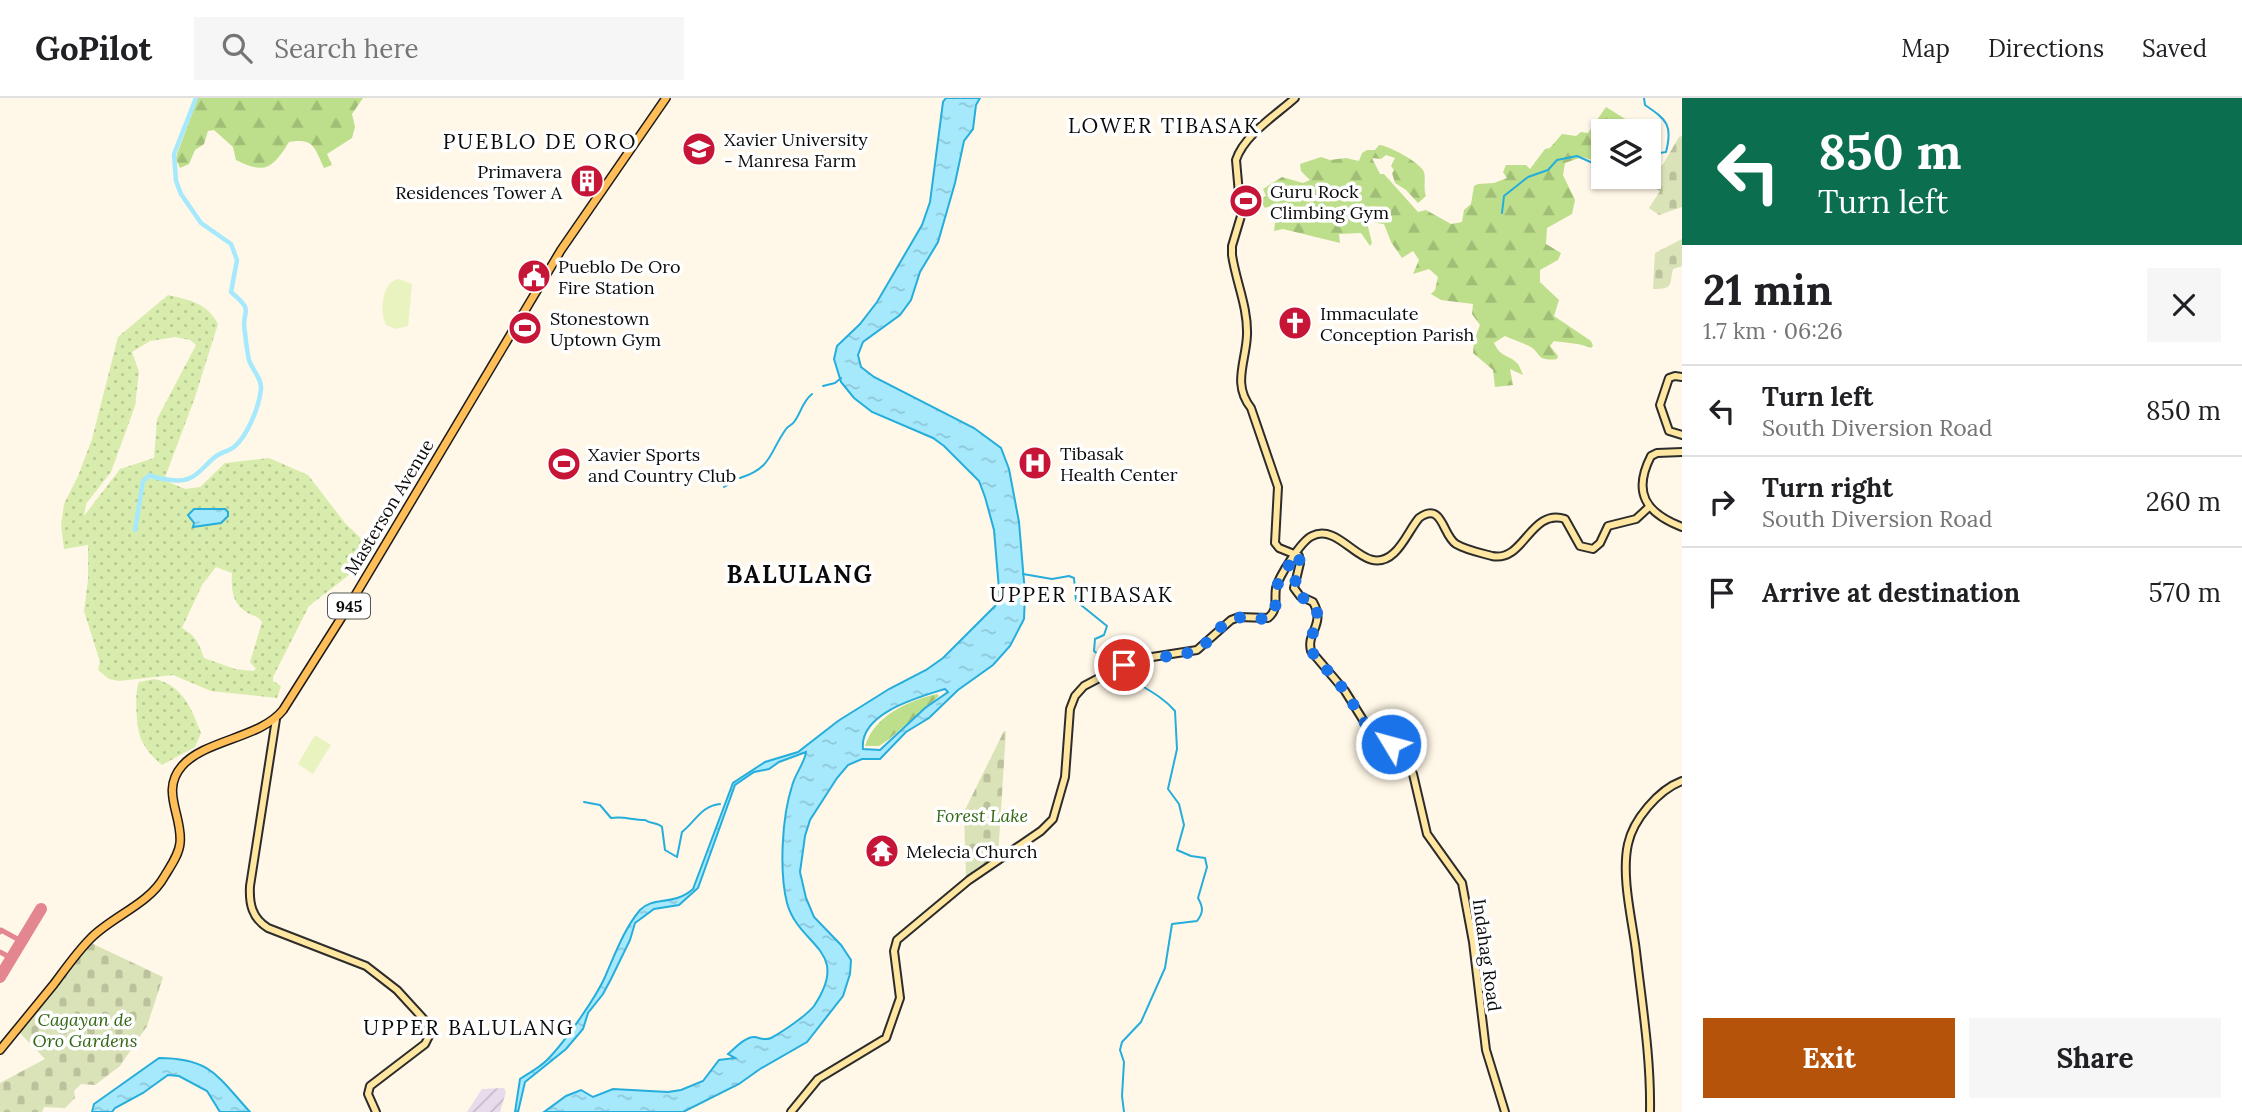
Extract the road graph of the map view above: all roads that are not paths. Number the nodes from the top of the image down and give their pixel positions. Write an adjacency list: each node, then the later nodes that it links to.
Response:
1 (666, 98): 9 (main road, Masterson Avenue / 945)
2 (1295, 98): 8 (main road)
3 (1682, 377): 4 (main road)
4 (1682, 435)
5 (1682, 452): 6 (main road)
6 (1649, 506): 7 (main road); 8 (main road)
7 (1682, 527)
8 (1296, 554): 13 (main road); 14 (main road, Indahag Road)
9 (276, 719): 11 (main road); 12 (main road)
10 (1682, 781): 15 (main road)
11 (0, 1050)
12 (376, 1112)
13 (791, 1112)
14 (1505, 1112)
15 (1650, 1112)

